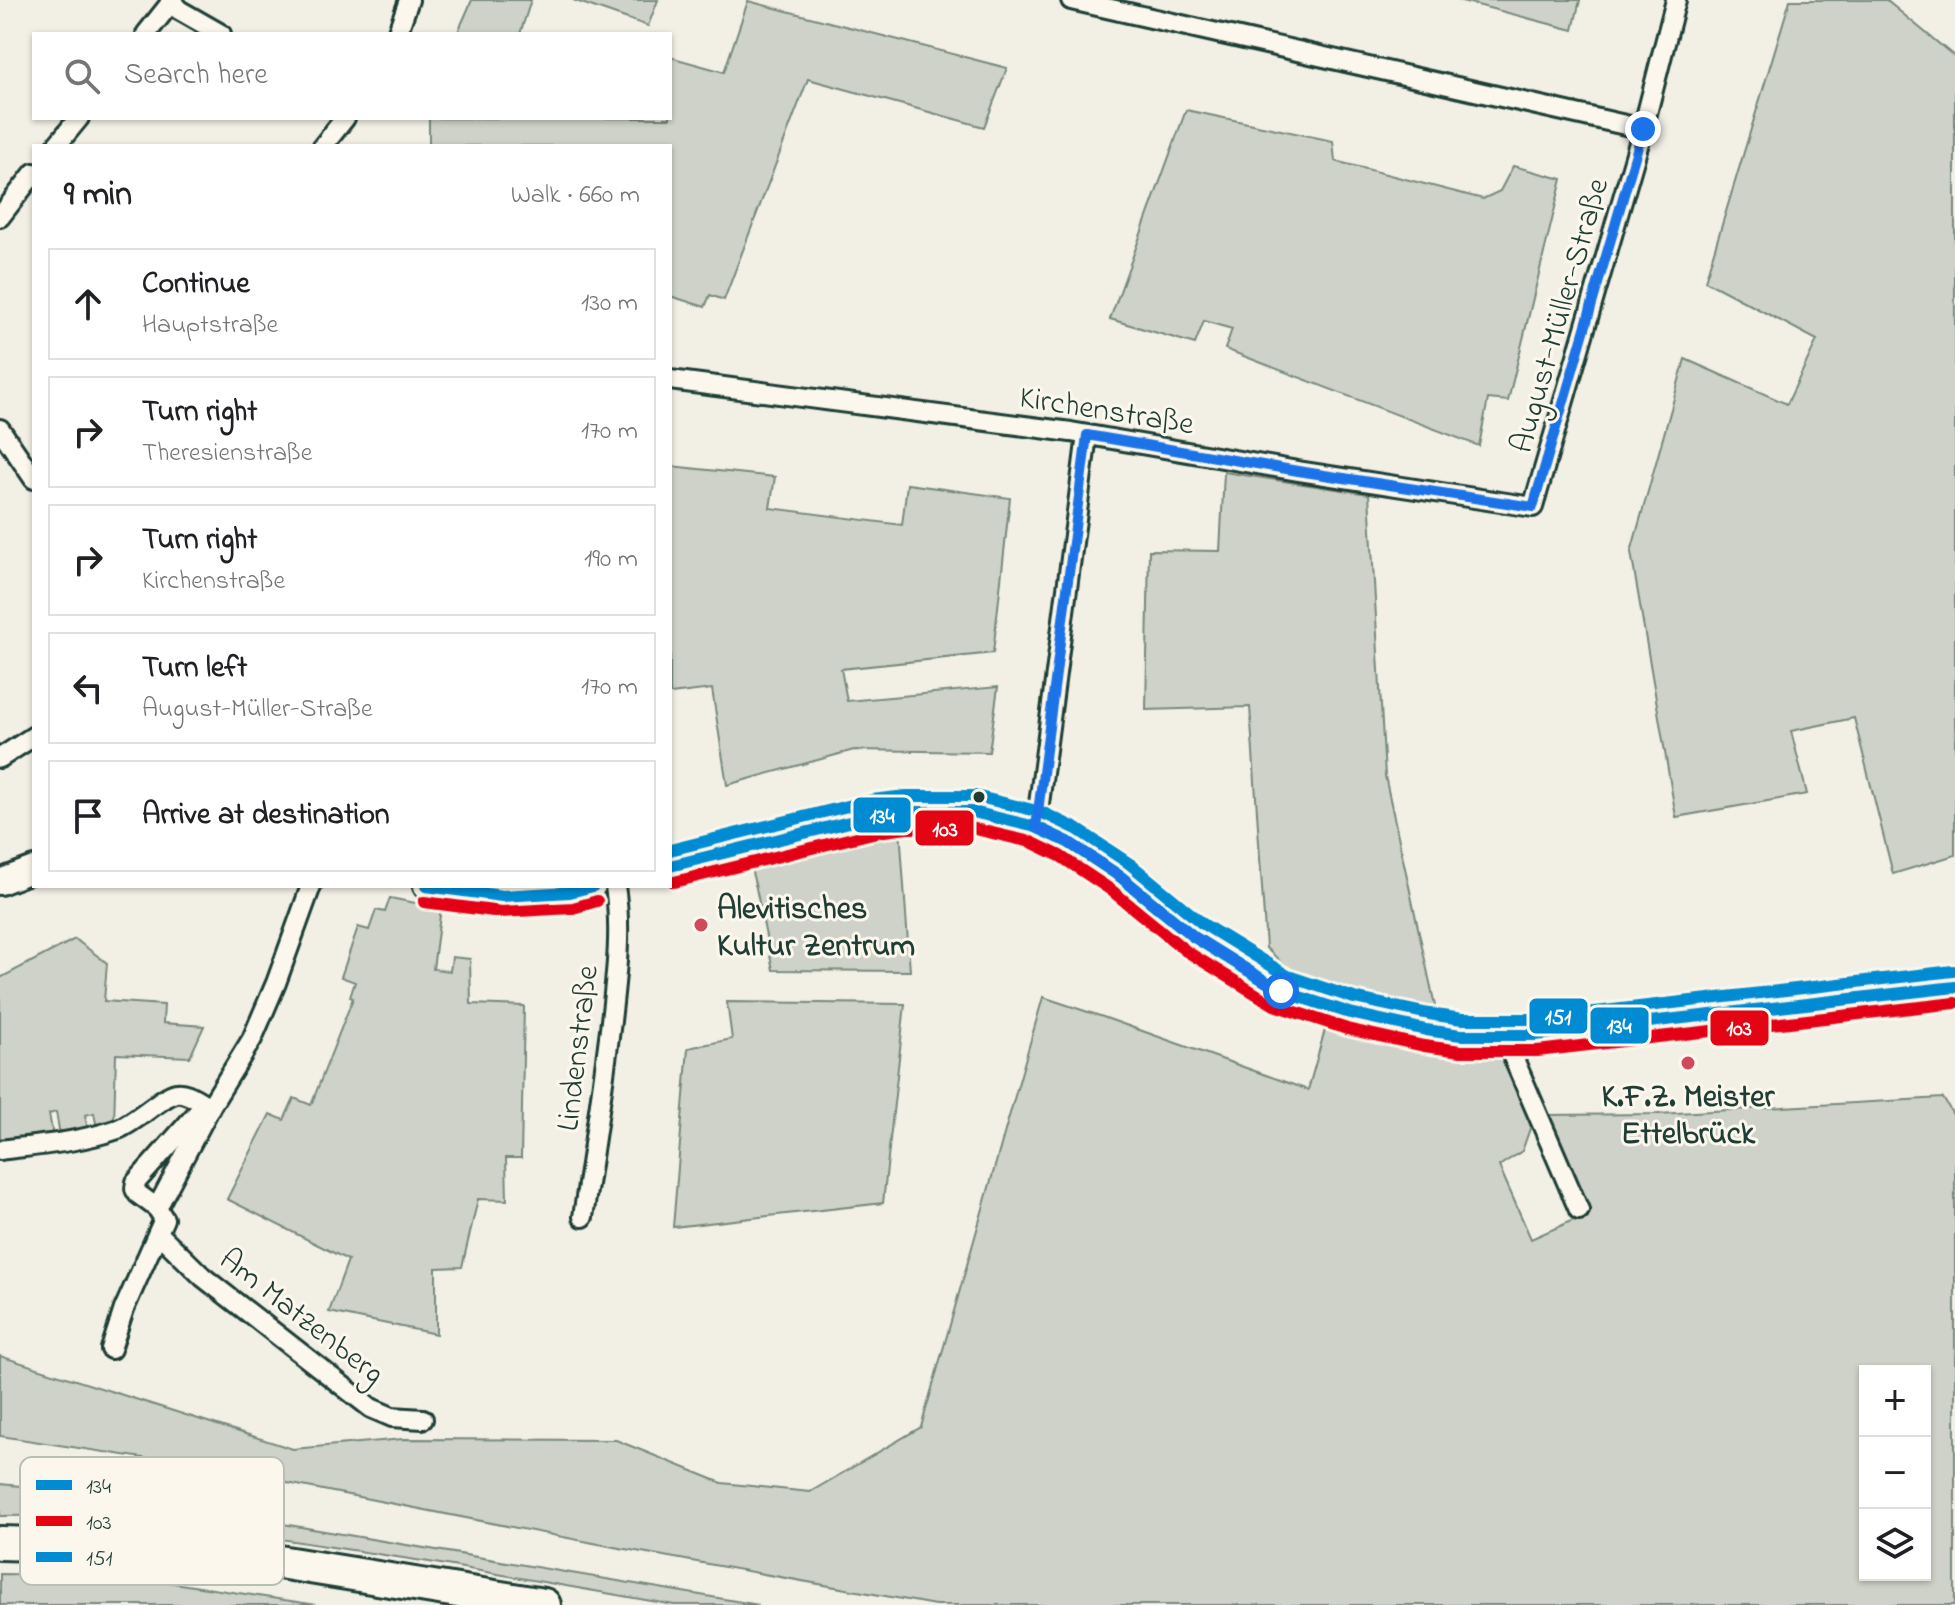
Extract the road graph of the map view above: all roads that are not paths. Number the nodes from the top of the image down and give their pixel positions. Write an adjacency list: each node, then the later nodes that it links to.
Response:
1 (171, 0): 5 (street); 6 (street)
2 (409, 0): 7 (street)
3 (1071, 0): 10 (street)
4 (1676, 0): 10 (street, August-Müller-Straße)
5 (147, 32)
6 (218, 32)
7 (398, 32)
8 (77, 120): 11 (street)
9 (343, 120): 12 (street)
10 (1643, 129): 19 (street, August-Müller-Straße)
11 (58, 144)
12 (325, 144)
13 (32, 176): 14 (street)
14 (0, 217)
15 (672, 380): 17 (street, Kirchenstraße)
16 (0, 429): 18 (street)
17 (1087, 435): 19 (street, Kirchenstraße); 22 (street)
18 (32, 476)
19 (1533, 507)
20 (32, 737): 21 (street)
21 (0, 758)
22 (1036, 827): 23 (main road); 31 (main road)
23 (672, 866)
24 (32, 870): 25 (main road)
25 (0, 882)
26 (310, 888): 32 (street)
27 (441, 888): 28 (main road)
28 (585, 888)
29 (615, 888): 36 (street, Lindenstraße)
30 (1955, 987): 31 (main road)
31 (1504, 1036): 35 (street)
32 (208, 1104): 33 (street); 34 (street); 34 (street)
33 (0, 1150)
34 (157, 1208): 37 (street)
35 (1579, 1210)
36 (583, 1217)
37 (158, 1233): 38 (street); 39 (street, Am Matzenberg)
38 (111, 1349)
39 (423, 1419)
40 (0, 1543): 41 (highway)
41 (20, 1544)
42 (284, 1563): 45 (highway)
43 (284, 1584): 44 (highway)
44 (416, 1605)
45 (544, 1605)

